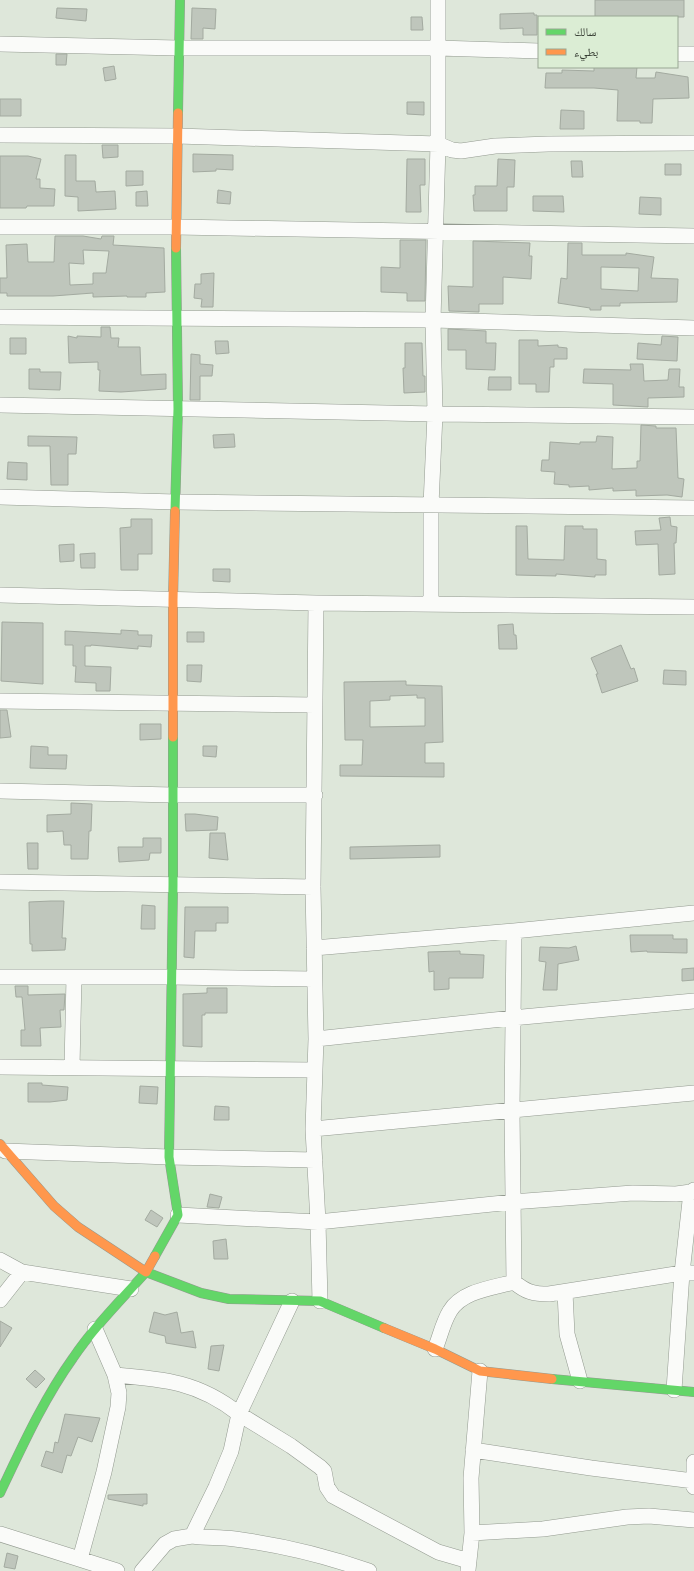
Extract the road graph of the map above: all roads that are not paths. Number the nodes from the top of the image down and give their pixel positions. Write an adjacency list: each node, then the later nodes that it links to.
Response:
1 (180, 0): 4 (street)
2 (438, 0): 5 (street)
3 (0, 44): 4 (street)
4 (178, 48): 5 (street); 10 (street)
5 (438, 48): 6 (street); 12 (street)
6 (538, 51)
7 (678, 54): 8 (street)
8 (694, 54)
9 (0, 135): 10 (street)
10 (177, 136): 12 (street); 14 (street)
11 (694, 143): 12 (street)
12 (438, 144): 15 (street)
13 (0, 227): 14 (street)
14 (176, 227): 15 (street); 18 (street)
15 (435, 231): 16 (street); 19 (street)
16 (694, 236)
17 (0, 317): 18 (street)
18 (177, 319): 19 (street); 22 (street)
19 (433, 320): 20 (street); 23 (street)
20 (694, 328)
21 (0, 405): 22 (street)
22 (178, 409): 23 (street); 26 (street)
23 (435, 414): 24 (street); 27 (street)
24 (694, 417)
25 (0, 497): 26 (street)
26 (176, 502): 27 (street); 30 (street)
27 (431, 504): 28 (street); 32 (street)
28 (694, 508)
29 (0, 595): 30 (street)
30 (173, 600): 31 (street); 35 (street)
31 (316, 603): 32 (street); 36 (street)
32 (431, 604): 33 (street)
33 (694, 607)
34 (0, 701): 35 (street)
35 (172, 704): 36 (street); 38 (street)
36 (315, 705): 39 (street)
37 (0, 791): 38 (street)
38 (173, 795): 39 (street); 41 (street)
39 (315, 795): 42 (street)
40 (0, 882): 41 (street)
41 (173, 885): 42 (street); 48 (street)
42 (313, 887): 45 (street)
43 (694, 913): 44 (street)
44 (514, 931): 45 (street); 51 (street)
45 (314, 948): 49 (street)
46 (0, 977): 47 (street)
47 (74, 977): 48 (street); 54 (street)
48 (170, 977): 49 (street); 55 (street)
49 (314, 979): 52 (street)
50 (694, 1001): 51 (street)
51 (512, 1018): 52 (street); 58 (street)
52 (316, 1039): 56 (street)
53 (0, 1067): 54 (street)
54 (72, 1068): 55 (street)
55 (170, 1068): 56 (street); 61 (street)
56 (314, 1070): 59 (street)
57 (694, 1094): 58 (street)
58 (512, 1111): 59 (street); 64 (street)
59 (313, 1129): 62 (street)
60 (2, 1147): 61 (street); 69 (street)
61 (169, 1157): 62 (street); 65 (street)
62 (314, 1160): 66 (street)
63 (693, 1191): 64 (street); 70 (street)
64 (512, 1202): 66 (street); 71 (street)
65 (178, 1216): 66 (street); 69 (street)
66 (318, 1222): 76 (street)
67 (0, 1260): 68 (street)
68 (22, 1272): 72 (street); 74 (street)
69 (146, 1272): 72 (street); 75 (street)
70 (688, 1273): 73 (street); 82 (street)
71 (514, 1282): 73 (street); 78 (street)
72 (132, 1289): 77 (street)
73 (565, 1292): 81 (street)
74 (0, 1300)
75 (292, 1301): 76 (street); 84 (street)
76 (320, 1301): 78 (street)
77 (95, 1329): 80 (street); 88 (street)
78 (435, 1349): 79 (street)
79 (480, 1371): 81 (street); 85 (street)
80 (115, 1375): 84 (street); 93 (street)
81 (580, 1381): 82 (street)
82 (674, 1390): 83 (street)
83 (694, 1392)
84 (239, 1414): 92 (street); 94 (street)
85 (473, 1450): 87 (street); 90 (street)
86 (694, 1462): 87 (street)
87 (694, 1483)
88 (0, 1493)
89 (694, 1520): 90 (street)
90 (472, 1533): 94 (street)
91 (0, 1534): 93 (street)
92 (192, 1536): 96 (street); 97 (street)
93 (80, 1559): 95 (street)
94 (469, 1566)
95 (117, 1571)
96 (142, 1571)
97 (369, 1571)

